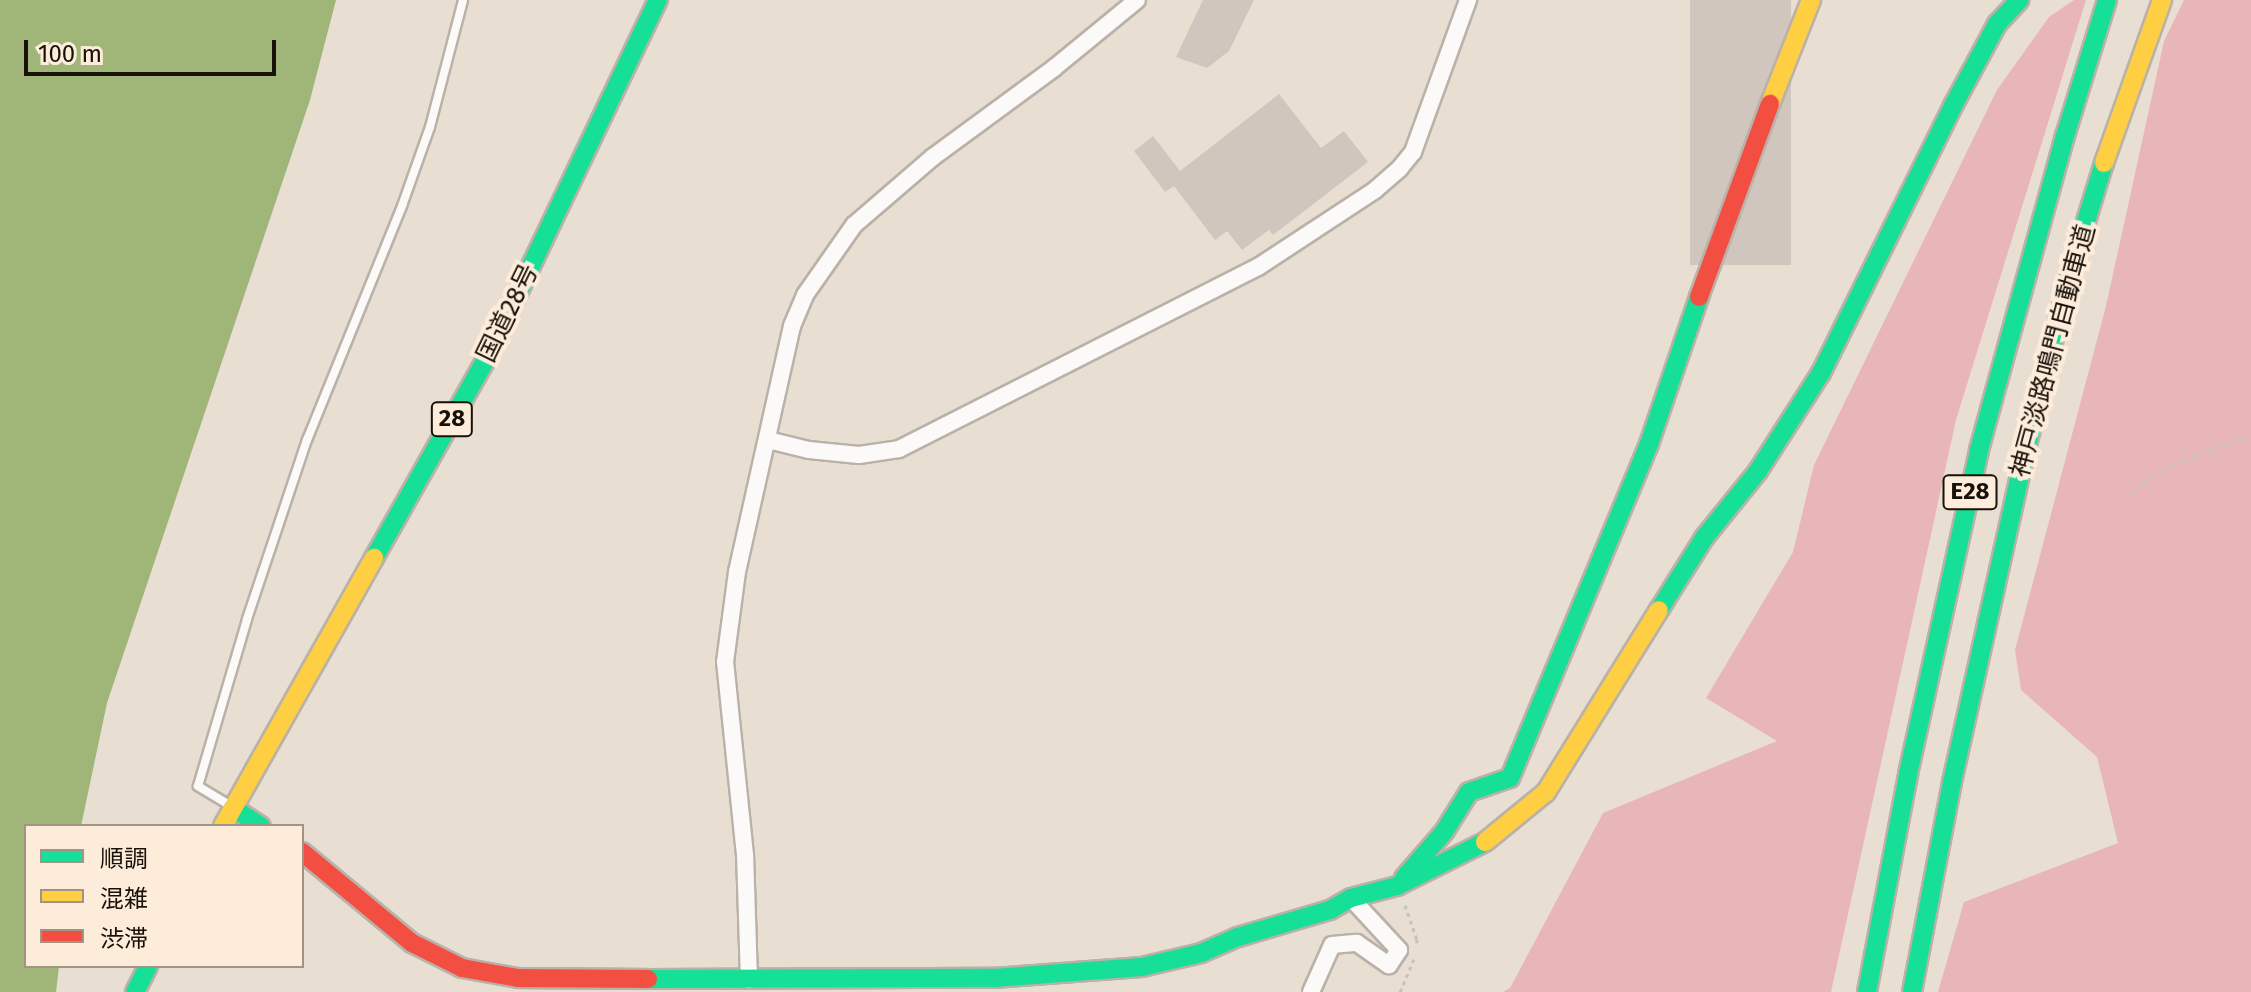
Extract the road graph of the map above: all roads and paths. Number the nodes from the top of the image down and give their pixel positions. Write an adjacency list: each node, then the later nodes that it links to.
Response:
1 (463, 0): 12 (lane)
2 (658, 0): 12 (main road, 国道28号 / 28)
3 (1137, 0): 10 (street)
4 (1468, 0): 10 (street)
5 (1811, 0): 16 (main road)
6 (2019, 0): 16 (main road)
7 (2107, 0): 24 (main road, 神戸淡路鳴門自動車道 / E28)
8 (2162, 0): 25 (main road, 神戸淡路鳴門自動車道 / E28)
9 (2251, 437): 11 (path)
10 (768, 440): 19 (street)
11 (2133, 493)
12 (233, 808): 13 (main road, 国道28号 / 28); 14 (main road)
13 (224, 824)
14 (258, 824)
15 (304, 854): 20 (main road)
16 (1397, 886): 17 (main road)
17 (1351, 898): 19 (main road); 23 (street)
18 (147, 968): 21 (main road); 22 (street)
19 (749, 980): 20 (main road)
20 (535, 985)
21 (135, 992)
22 (153, 992)
23 (1311, 992)
24 (1867, 992)
25 (1912, 992)

